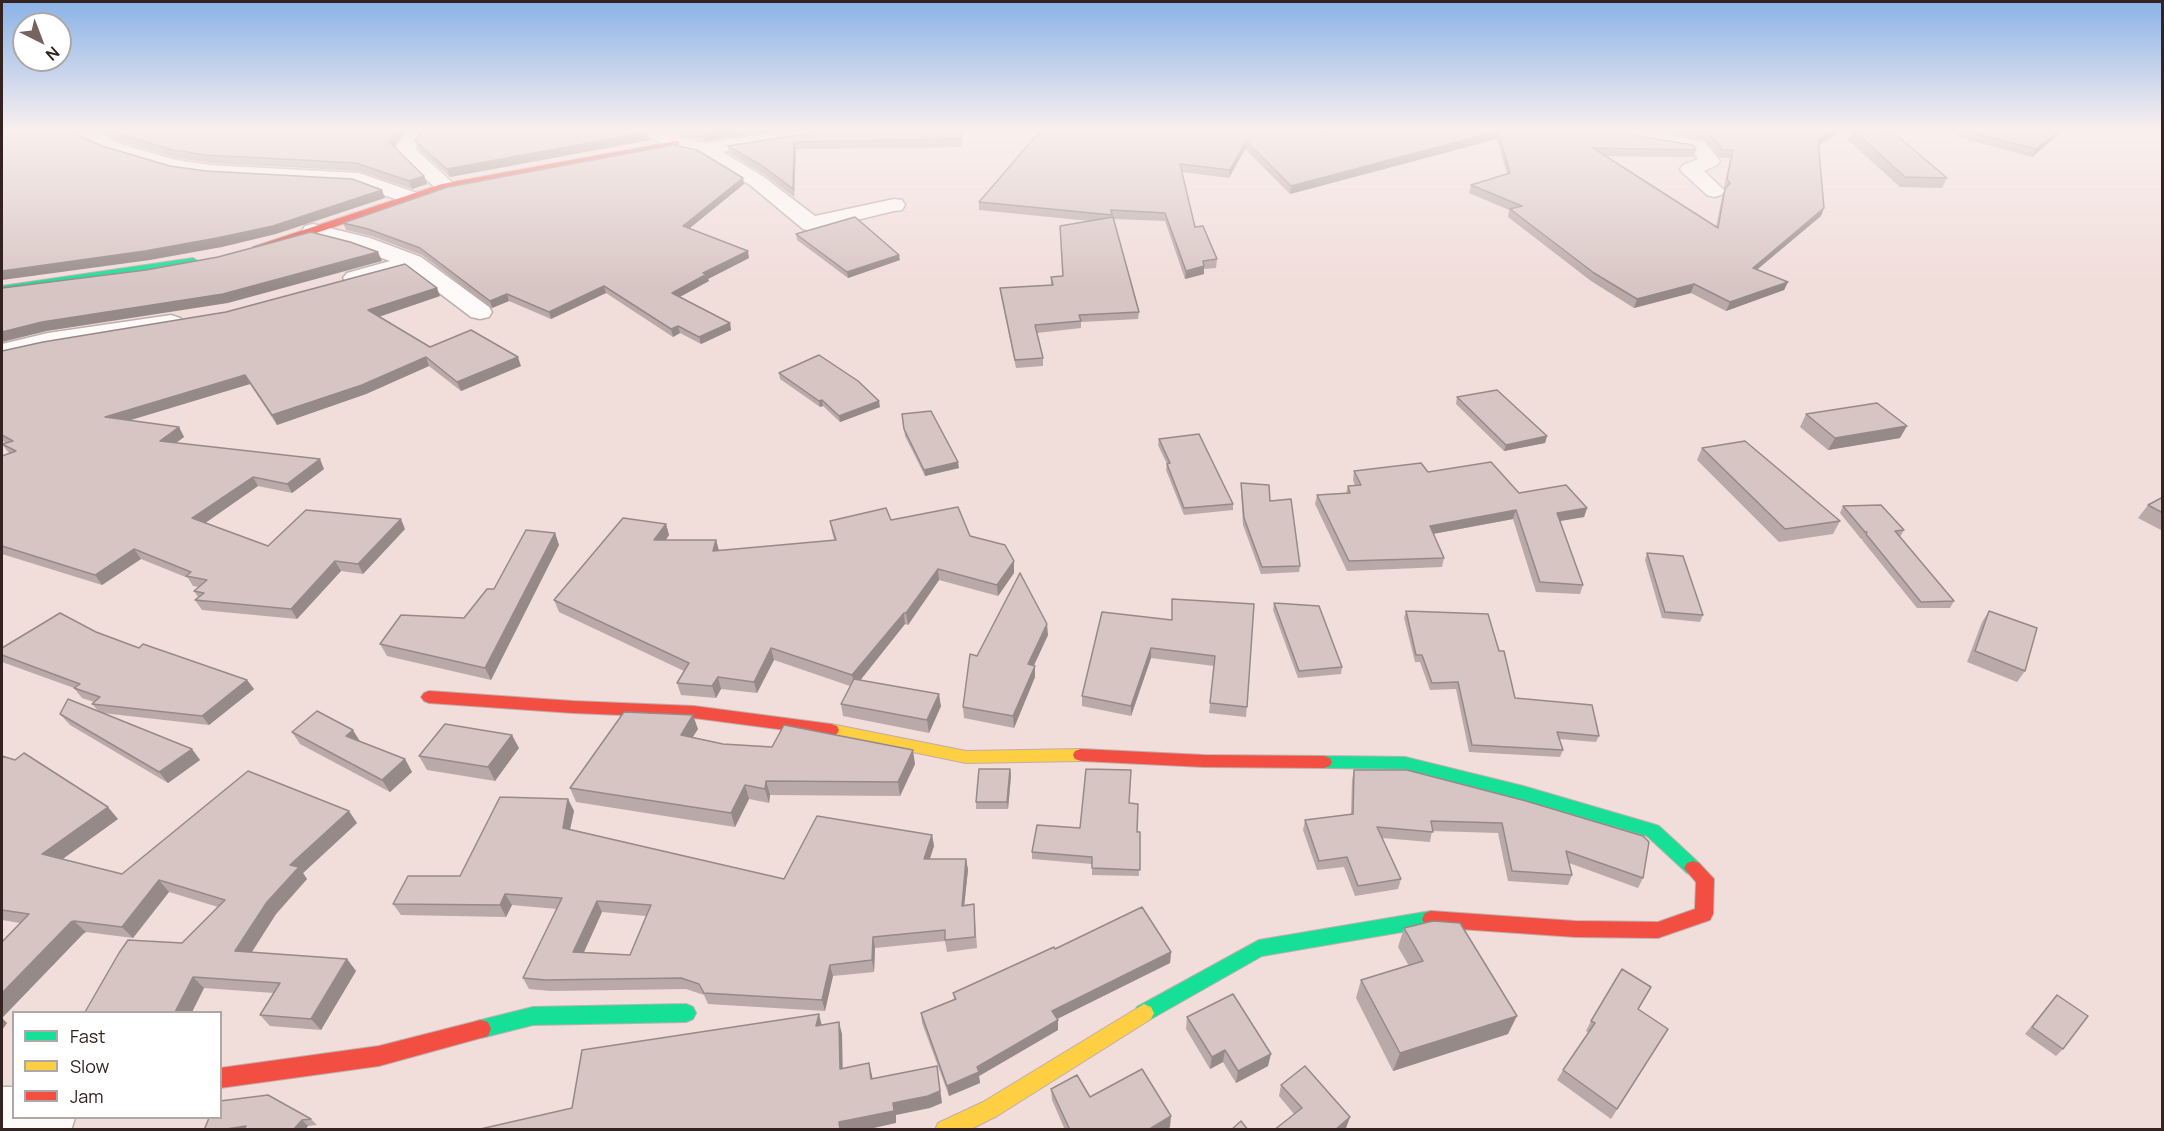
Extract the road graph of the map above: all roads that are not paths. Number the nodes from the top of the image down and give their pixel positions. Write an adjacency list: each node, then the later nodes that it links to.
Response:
1 (369, 183): 8 (street)
2 (441, 183): 6 (street)
3 (462, 183): 6 (street)
4 (758, 183): 9 (street)
5 (1705, 183): 7 (street)
6 (445, 186): 8 (street)
7 (1714, 191)
8 (409, 198): 10 (street)
9 (894, 205)
10 (313, 231): 11 (street); 13 (street)
11 (243, 251)
12 (212, 258): 15 (street)
13 (413, 262): 14 (street); 16 (street)
14 (334, 284)
15 (2, 289)
16 (480, 312)
17 (189, 320): 18 (street)
18 (2, 352)
19 (429, 697): 22 (street)
20 (686, 1013): 21 (street)
21 (222, 1078)
22 (945, 1130)

